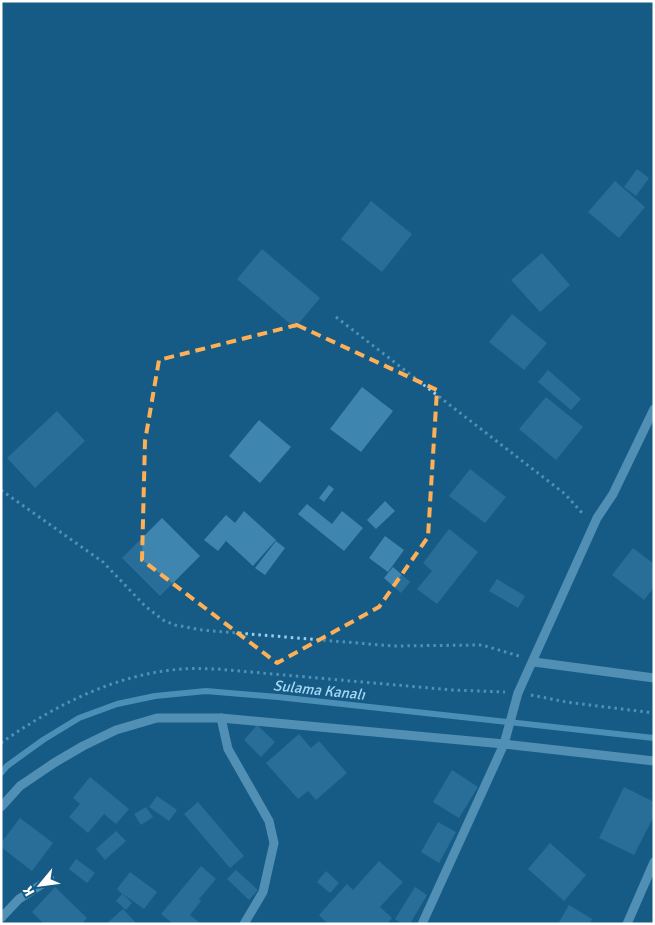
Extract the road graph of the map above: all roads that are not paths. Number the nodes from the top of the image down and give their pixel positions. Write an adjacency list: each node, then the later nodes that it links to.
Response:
1 (654, 409): 2 (street)
2 (534, 662): 3 (street); 5 (street)
3 (654, 678)
4 (221, 718): 5 (street); 7 (street); 11 (street)
5 (504, 744): 6 (street); 12 (street)
6 (654, 761)
7 (1, 807)
8 (654, 862): 13 (street)
9 (50, 879): 10 (street)
10 (1, 918)
11 (244, 924)
12 (422, 924)
13 (627, 924)

